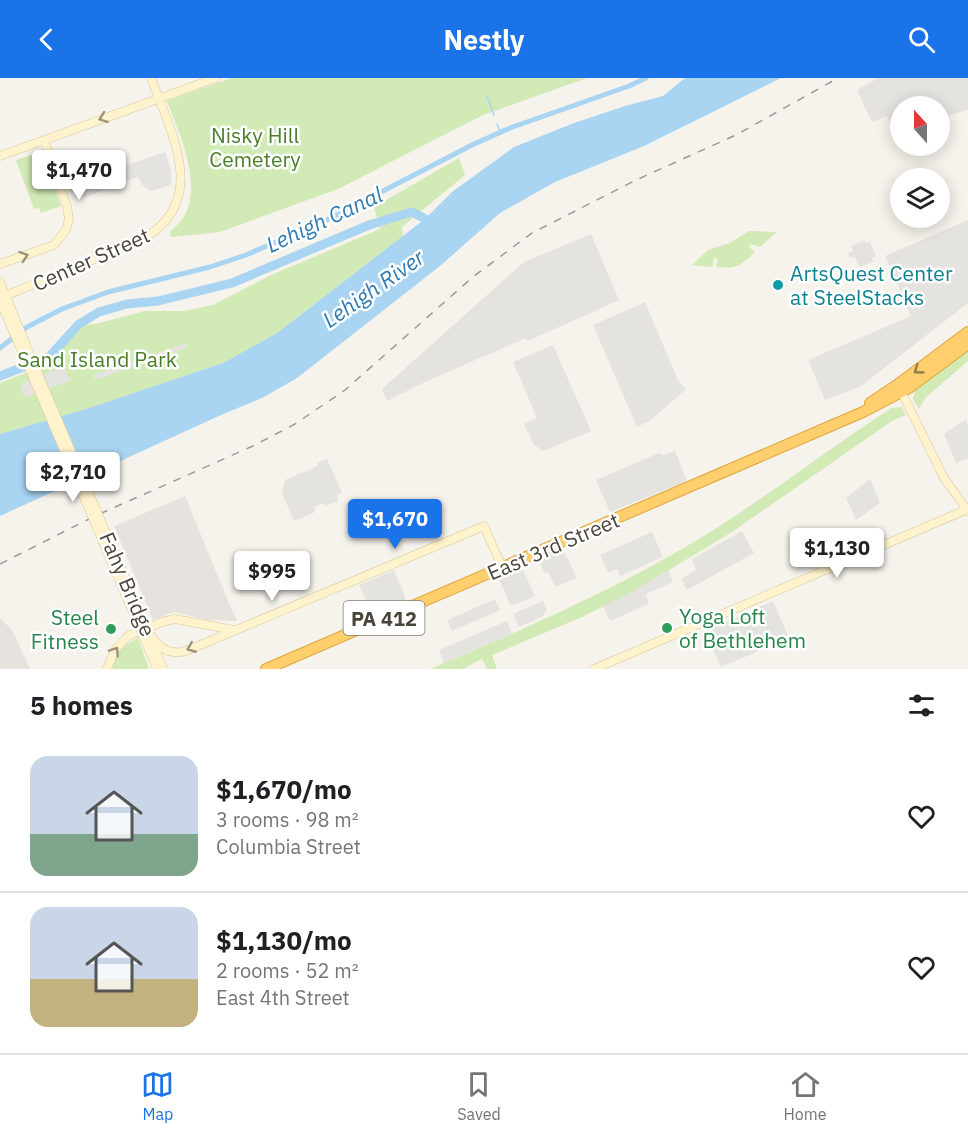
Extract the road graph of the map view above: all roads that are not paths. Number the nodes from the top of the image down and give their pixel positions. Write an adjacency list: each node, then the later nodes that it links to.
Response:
1 (150, 78): 3 (main road, Center Street)
2 (216, 78): 3 (main road)
3 (158, 98): 4 (main road, one-way to 4); 8 (main road, Center Street)
4 (44, 140): 5 (main road); 6 (main road, one-way to 4)
5 (0, 156)
6 (0, 264)
7 (0, 282): 8 (main road, Fahy Bridge)
8 (3, 300): 15 (main road, Fahy Bridge, bridge)
9 (968, 332): 11 (highway, PA 412, one-way to 11)
10 (968, 345): 11 (highway, PA 412)
11 (900, 389): 12 (main road); 13 (highway, East 3rd Street / PA 412)
12 (968, 510): 20 (main road)
13 (502, 567): 14 (main road); 19 (highway, East 3rd Street / PA 412)
14 (239, 630): 15 (main road, one-way to 15); 16 (main road, one-way to 14)
15 (146, 635): 17 (main road, Fahy Bridge); 18 (main road, Fahy Bridge)
16 (107, 669)
17 (155, 669)
18 (164, 669)
19 (266, 669)
20 (594, 669)

